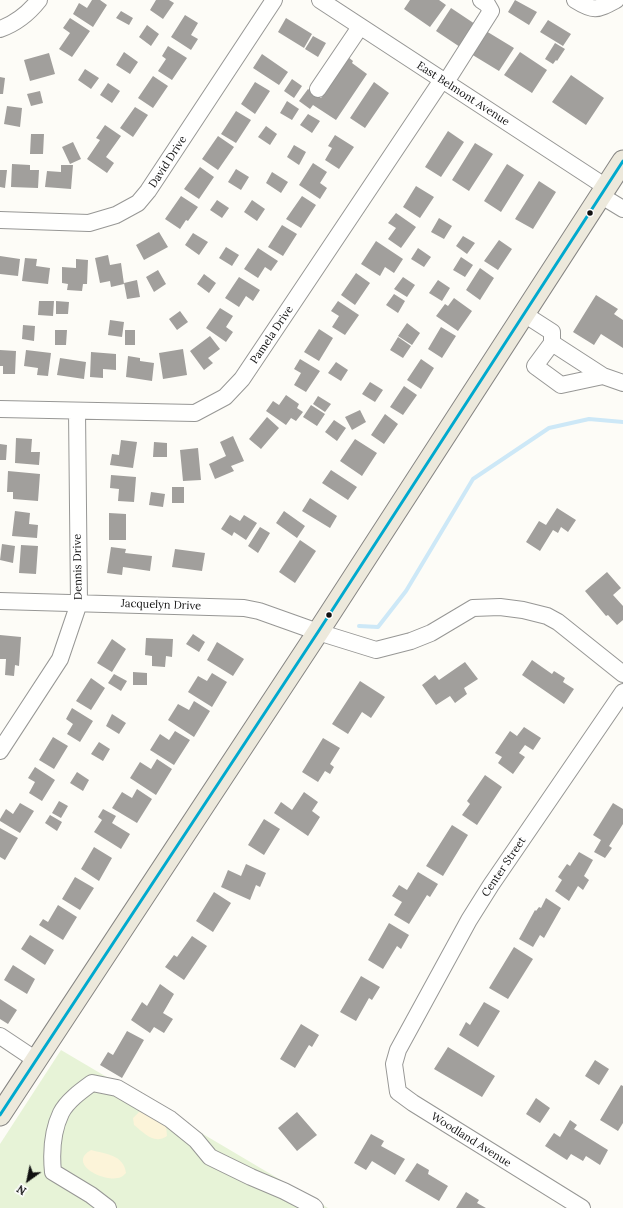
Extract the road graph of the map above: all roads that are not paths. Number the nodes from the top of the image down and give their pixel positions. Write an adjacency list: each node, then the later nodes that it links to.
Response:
1 (39, 0): 8 (street)
2 (274, 0): 14 (street, David Drive)
3 (320, 0): 7 (street, East Belmont Avenue)
4 (481, 0): 9 (street, Pamela Drive)
5 (575, 0): 6 (street)
6 (616, 0)
7 (360, 26): 9 (street, East Belmont Avenue); 10 (street)
8 (0, 29)
9 (444, 81): 12 (street, East Belmont Avenue); 20 (street, Pamela Drive)
10 (318, 89)
11 (623, 161): 12 (main road)
12 (603, 191): 13 (street, East Belmont Avenue); 15 (main road)
13 (623, 209)
14 (0, 220)
15 (524, 314): 16 (street); 23 (main road)
16 (552, 343): 17 (street); 17 (street)
17 (603, 376): 18 (street)
18 (623, 383)
19 (0, 409): 20 (street, Pamela Drive)
20 (77, 411): 22 (street, Dennis Drive)
21 (0, 601): 22 (street, Jacquelyn Drive)
22 (79, 603): 23 (street, Jacquelyn Drive); 26 (street, Dennis Drive)
23 (318, 632): 24 (street, Jacquelyn Drive); 29 (main road)
24 (623, 674)
25 (623, 692): 28 (street, Center Street)
26 (0, 751)
27 (0, 1036): 29 (street)
28 (398, 1050): 33 (street, Woodland Avenue)
29 (36, 1060): 30 (main road)
30 (0, 1115)
31 (108, 1208): 32 (street)
32 (315, 1208)
33 (582, 1208)

